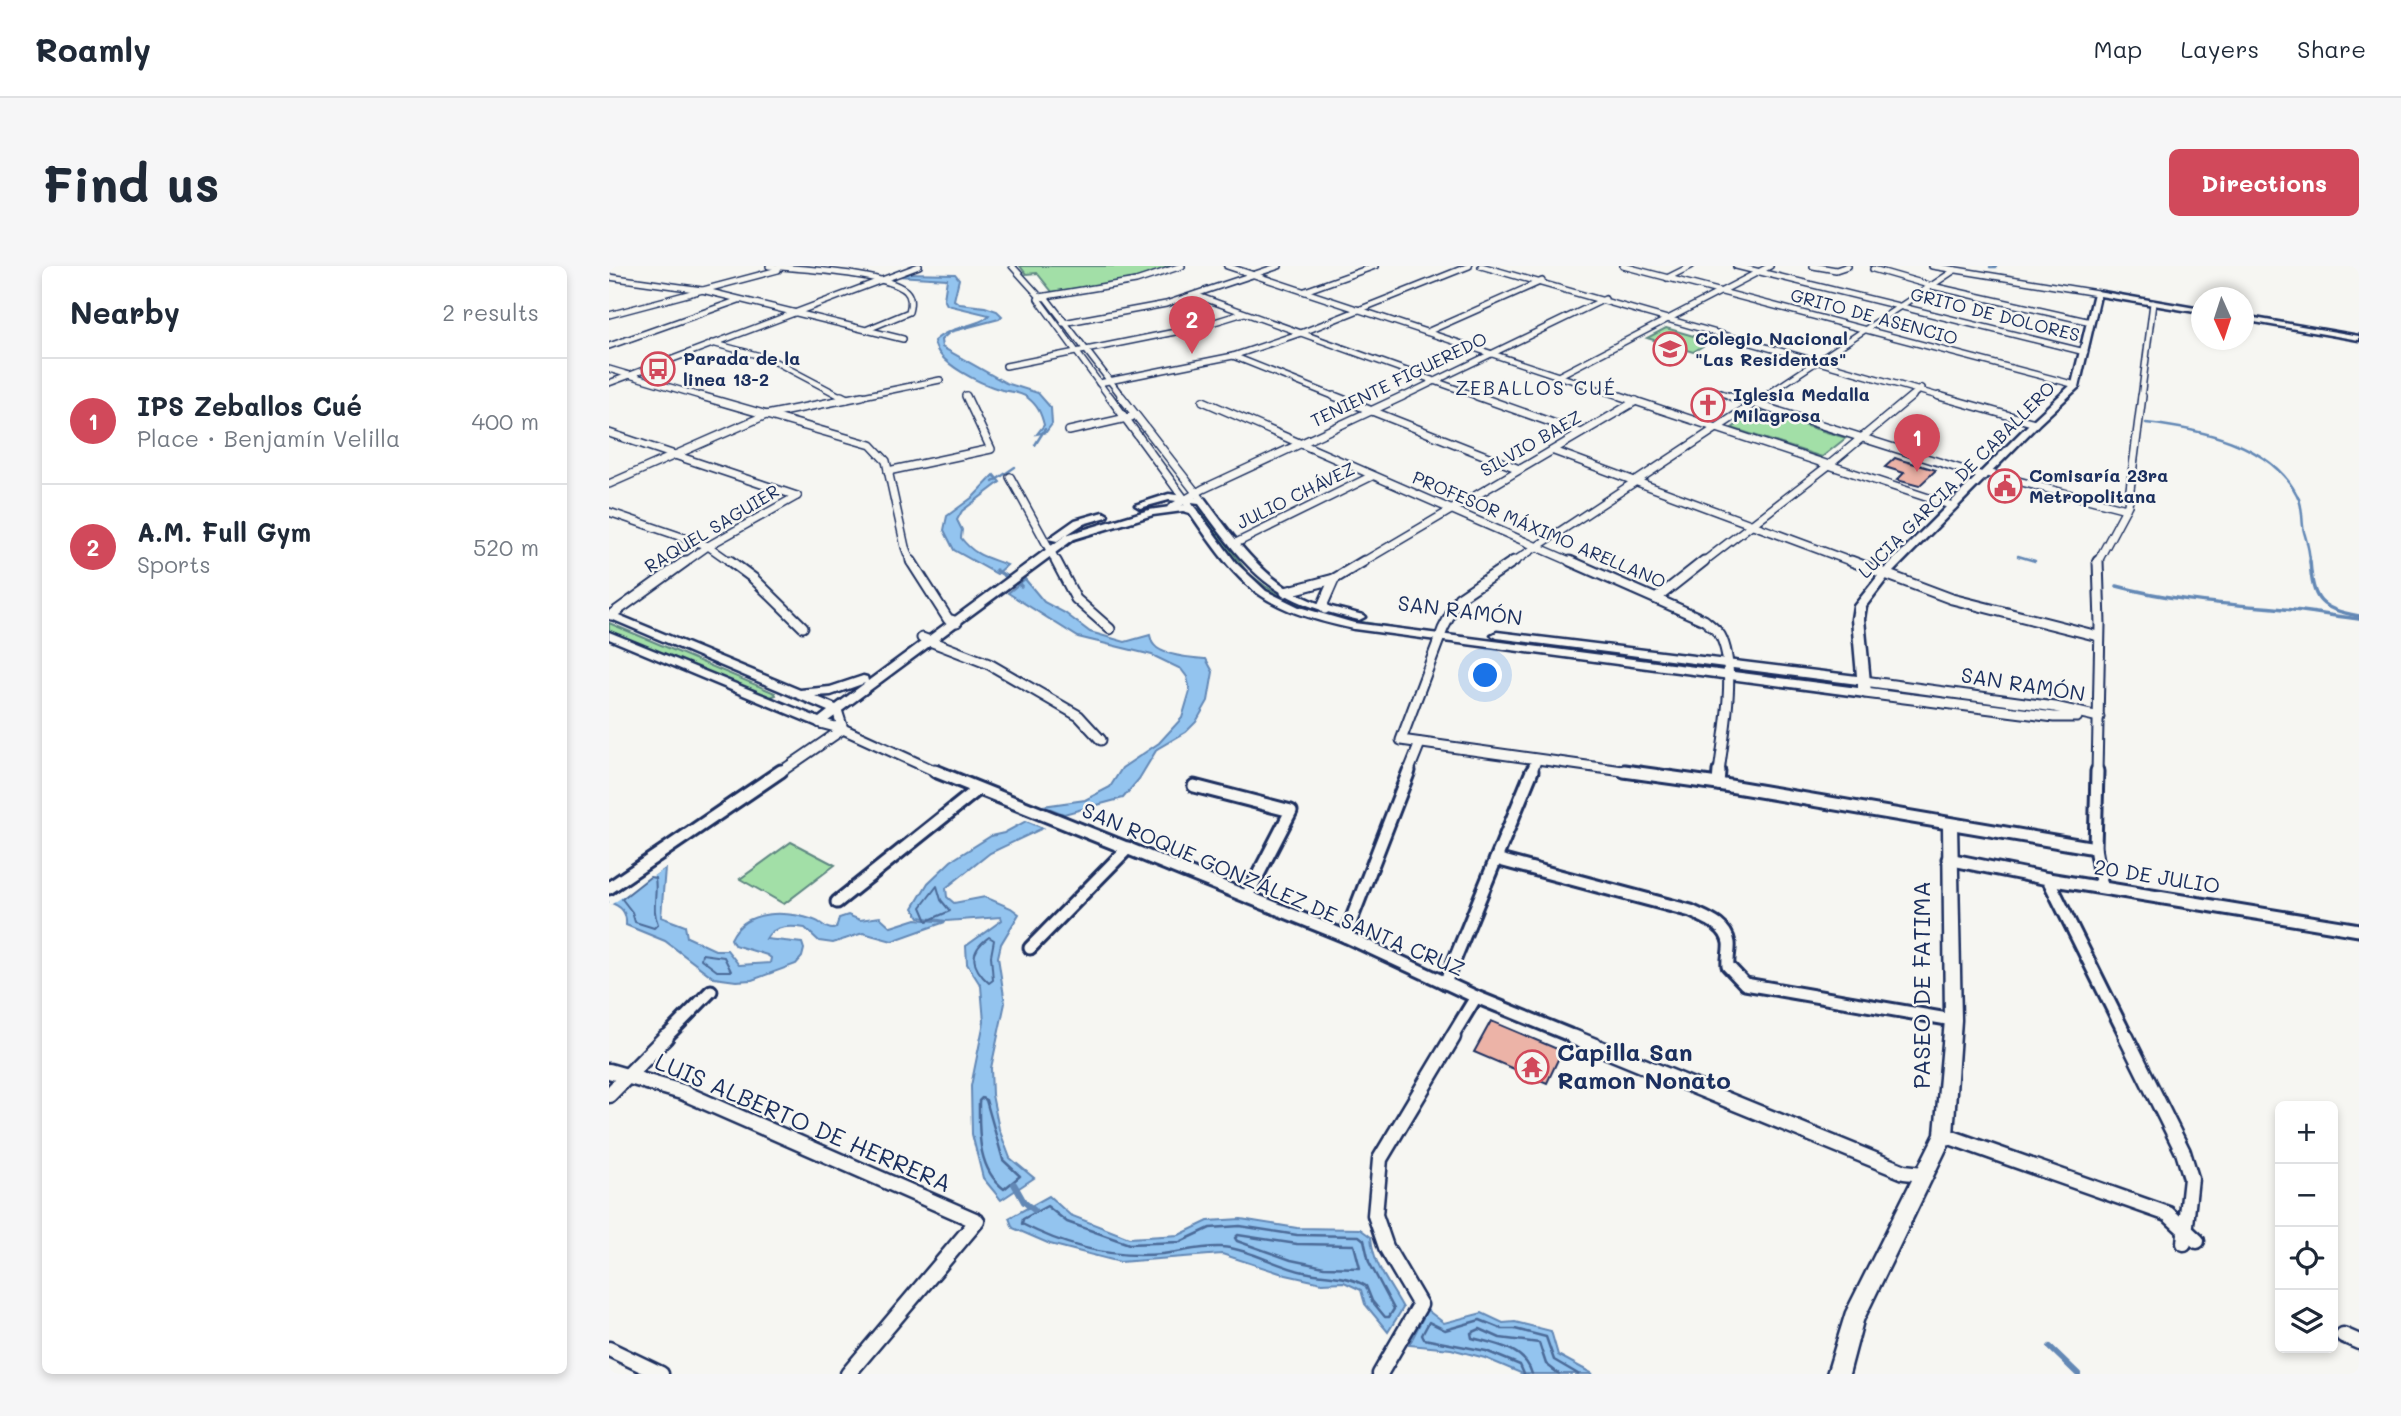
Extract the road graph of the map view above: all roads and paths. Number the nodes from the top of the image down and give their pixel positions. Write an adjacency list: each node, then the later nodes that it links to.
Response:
1 (769, 266): 19 (street)
2 (838, 266): 22 (street)
3 (919, 266): 27 (street)
4 (1012, 266): 35 (street, SAN RAMÓN)
5 (1182, 266): 35 (street)
6 (1227, 266): 24 (street)
7 (1279, 266): 24 (street)
8 (1375, 266): 31 (street)
9 (1469, 266): 40 (street)
10 (1481, 266): 28 (street)
11 (1495, 266): 28 (street)
12 (1623, 266): 26 (street, GRITO DE ASENCIO)
13 (1691, 266): 26 (street)
14 (1735, 266): 23 (street, GRITO DE DOLORES)
15 (1770, 266): 23 (street)
16 (1812, 266): 17 (street)
17 (1848, 266)
18 (1932, 266): 20 (street)
19 (784, 268): 22 (street); 30 (street)
20 (1953, 268): 29 (street); 33 (street)
21 (1873, 269): 29 (street)
22 (820, 272): 27 (street)
23 (1760, 272): 32 (street); 39 (street, GRITO DE DOLORES)
24 (1253, 275): 31 (street); 34 (street)
25 (609, 277): 30 (street)
26 (1667, 278): 32 (street, GRITO DE ASENCIO)
27 (879, 281): 42 (street); 50 (street)
28 (1542, 281): 36 (street); 52 (street)
29 (1932, 286): 39 (street); 47 (street)
30 (702, 290): 37 (street); 44 (street)
31 (1305, 291): 40 (street)
32 (1719, 292): 45 (street); 51 (street, GRITO DE ASENCIO)
33 (2097, 293): 38 (street); 47 (street, LUCIA GARCIA DE CABALLERO)
34 (1195, 295): 43 (street); 48 (street)
35 (1040, 297): 48 (street, SAN RAMÓN); 49 (street, SAN RAMÓN)
36 (1605, 299): 45 (street); 61 (street, TENIENTE FIGUEREDO)
37 (739, 300): 42 (street); 57 (street)
38 (2153, 303): 41 (street); 105 (street)
39 (1900, 307): 51 (street); 60 (street, GRITO DE DOLORES)
40 (1358, 309): 52 (street); 53 (street)
41 (2191, 309)
42 (795, 312): 50 (street); 56 (street)
43 (1244, 313): 53 (street); 58 (street)
44 (609, 315)
45 (1668, 317): 63 (street); 67 (street)
46 (2254, 320): 54 (street)
47 (2091, 322): 60 (street, LUCIA GARCIA DE CABALLERO)
48 (1066, 323): 49 (street); 58 (street, SAN RAMÓN)
49 (1057, 324): 59 (street, SAN RAMÓN)
50 (868, 329): 55 (street)
51 (1866, 330): 63 (street); 73 (street, GRITO DE ASENCIO)
52 (1427, 332): 61 (street)
53 (1301, 333): 62 (street); 70 (street)
54 (2359, 338)
55 (903, 339)
56 (712, 343): 66 (street); 77 (street)
57 (609, 346)
58 (1087, 350): 59 (street); 69 (street, SAN RAMÓN)
59 (1077, 352): 64 (street); 72 (street, SAN RAMÓN)
60 (2085, 352): 73 (street, LUCIA GARCIA DE CABALLERO)
61 (1492, 354): 67 (street); 70 (street, TENIENTE FIGUEREDO)
62 (1233, 356): 69 (street); 81 (street)
63 (1819, 359): 74 (street); 80 (street)
64 (1006, 366)
65 (609, 369): 66 (street)
66 (630, 375): 71 (street); 82 (street)
67 (1560, 375): 79 (street)
68 (940, 380): 77 (street)
69 (1110, 380): 72 (street); 83 (street, SAN RAMÓN)
70 (1434, 381): 81 (street, TENIENTE FIGUEREDO); 89 (street)
71 (609, 383)
72 (1099, 383): 84 (street, SAN RAMÓN)
73 (2076, 386): 85 (street, LUCIA GARCIA DE CABALLERO)
74 (1921, 388): 85 (street); 90 (street)
75 (1715, 391): 80 (street)
76 (966, 397): 96 (street)
77 (847, 399): 82 (street)
78 (1203, 401): 91 (street, PROFESOR MÁXIMO ARELLANO)
79 (1636, 401): 86 (street); 89 (street, SILVIO BAEZ)
80 (1753, 404): 86 (street); 90 (street)
81 (1371, 412): 91 (street, TENIENTE FIGUEREDO); 95 (street)
82 (766, 415): 93 (street); 96 (street)
83 (1137, 416): 84 (street); 102 (street, SAN RAMÓN)
84 (1126, 418): 87 (street); 102 (street, SAN RAMÓN)
85 (2037, 421): 97 (street, LUCIA GARCIA DE CABALLERO)
86 (1714, 427): 94 (street); 100 (street)
87 (1069, 430)
88 (609, 433): 93 (street)
89 (1581, 433): 92 (street, SILVIO BAEZ)
90 (1862, 437): 94 (street); 97 (street)
91 (1301, 445): 98 (street, PROFESOR MÁXIMO ARELLANO); 102 (street, TENIENTE FIGUEREDO)
92 (1553, 451): 95 (street, SILVIO BAEZ); 100 (street)
93 (676, 454): 101 (street); 111 (street, RAQUEL SAGUIER)
94 (1829, 465): 104 (street); 109 (street)
95 (1519, 469): 106 (street, SILVIO BAEZ)
96 (888, 471): 120 (street)
97 (1985, 474): 104 (street, LUCIA GARCIA DE CABALLERO); 105 (street)
98 (1372, 476): 106 (street, PROFESOR MÁXIMO ARELLANO); 110 (street, JULIO CHÁVEZ)
99 (1010, 477): 112 (street)
100 (1637, 481): 109 (street); 113 (street)
101 (609, 484)
102 (1194, 494): 103 (street); 107 (street, SAN RAMÓN); 110 (street, SAN RAMÓN)
103 (1170, 503): 107 (street); 112 (street)
104 (1953, 506): 114 (street, LUCIA GARCIA DE CABALLERO)
105 (2126, 509): 125 (street)
106 (1450, 510): 113 (street, PROFESOR MÁXIMO ARELLANO); 115 (street, SILVIO BAEZ)
107 (1192, 511): 123 (street, SAN RAMÓN)
108 (609, 512): 111 (street)
109 (1750, 523): 114 (street); 117 (street)
110 (1234, 544): 116 (street, SAN RAMÓN)
111 (708, 546): 119 (street, RAQUEL SAGUIER); 121 (street)
112 (1047, 548): 120 (street); 122 (street)
113 (1535, 548): 117 (street, PROFESOR MÁXIMO ARELLANO); 123 (street)
114 (1885, 574): 125 (street); 129 (street, LUCIA GARCIA DE CABALLERO)
115 (1334, 579): 116 (street, SILVIO BAEZ); 118 (street)
116 (1285, 592): 118 (street, SAN RAMÓN)
117 (1657, 598): 127 (street, PROFESOR MÁXIMO ARELLANO)
118 (1325, 609): 123 (street, SAN RAMÓN)
119 (610, 615): 130 (street)
120 (952, 620): 126 (street)
121 (803, 627)
122 (1110, 629)
123 (1443, 633): 127 (street, SAN RAMÓN); 136 (street)
124 (609, 635): 133 (street, SAN ROQUE GONZÁLEZ DE SANTA CRUZ)
125 (2098, 636): 132 (street)
126 (926, 640): 128 (street); 131 (street); 135 (street)
127 (1727, 670): 129 (street, SAN RAMÓN); 138 (street, PROFESOR MÁXIMO ARELLANO)
128 (863, 680): 130 (street); 131 (street)
129 (1864, 687): 132 (street, SAN RAMÓN)
130 (796, 693): 131 (street)
131 (833, 708): 133 (street); 134 (street)
132 (2099, 717): 143 (street)
133 (815, 721): 134 (street, SAN ROQUE GONZÁLEZ DE SANTA CRUZ)
134 (843, 729): 140 (street, SAN ROQUE GONZÁLEZ DE SANTA CRUZ); 148 (street)
135 (1101, 740)
136 (1420, 743): 137 (street); 152 (street)
137 (1536, 761): 138 (street); 144 (street)
138 (1718, 784): 141 (street)
139 (1194, 786): 149 (street)
140 (977, 790): 142 (street, SAN ROQUE GONZÁLEZ DE SANTA CRUZ); 150 (street)
141 (1950, 825): 143 (street); 145 (street, PASEO DE FATIMA)
142 (1128, 848): 149 (street, SAN ROQUE GONZÁLEZ DE SANTA CRUZ); 153 (street)
143 (2095, 848): 147 (street)
144 (1496, 859): 154 (street); 157 (street)
145 (1948, 859): 146 (street, 20 DE JULIO); 157 (street, PASEO DE FATIMA)
146 (2048, 879): 147 (street, 20 DE JULIO); 161 (street)
147 (2102, 887): 151 (street, 20 DE JULIO)
148 (609, 888)
149 (1247, 896): 152 (street, SAN ROQUE GONZÁLEZ DE SANTA CRUZ)
150 (837, 902)
151 (2359, 930)
152 (1345, 936): 154 (street, SAN ROQUE GONZÁLEZ DE SANTA CRUZ)
153 (1030, 948)
154 (1445, 983): 156 (street, SAN ROQUE GONZÁLEZ DE SANTA CRUZ)
155 (711, 991): 159 (street)
156 (1476, 997): 162 (street, SAN ROQUE GONZÁLEZ DE SANTA CRUZ); 168 (street)
157 (1953, 1020): 161 (street, PASEO DE FATIMA)
158 (609, 1072): 159 (street, LUIS ALBERTO DE HERRERA)
159 (629, 1076): 160 (street); 167 (street, LUIS ALBERTO DE HERRERA)
160 (609, 1095)
161 (1944, 1135): 162 (street, PASEO DE FATIMA)
162 (1923, 1174): 169 (street, PASEO DE FATIMA)
163 (2343, 1335): 164 (street)
164 (2359, 1342)
165 (609, 1349): 166 (street)
166 (661, 1374)
167 (848, 1374)
168 (1380, 1374)
169 (1839, 1374)

